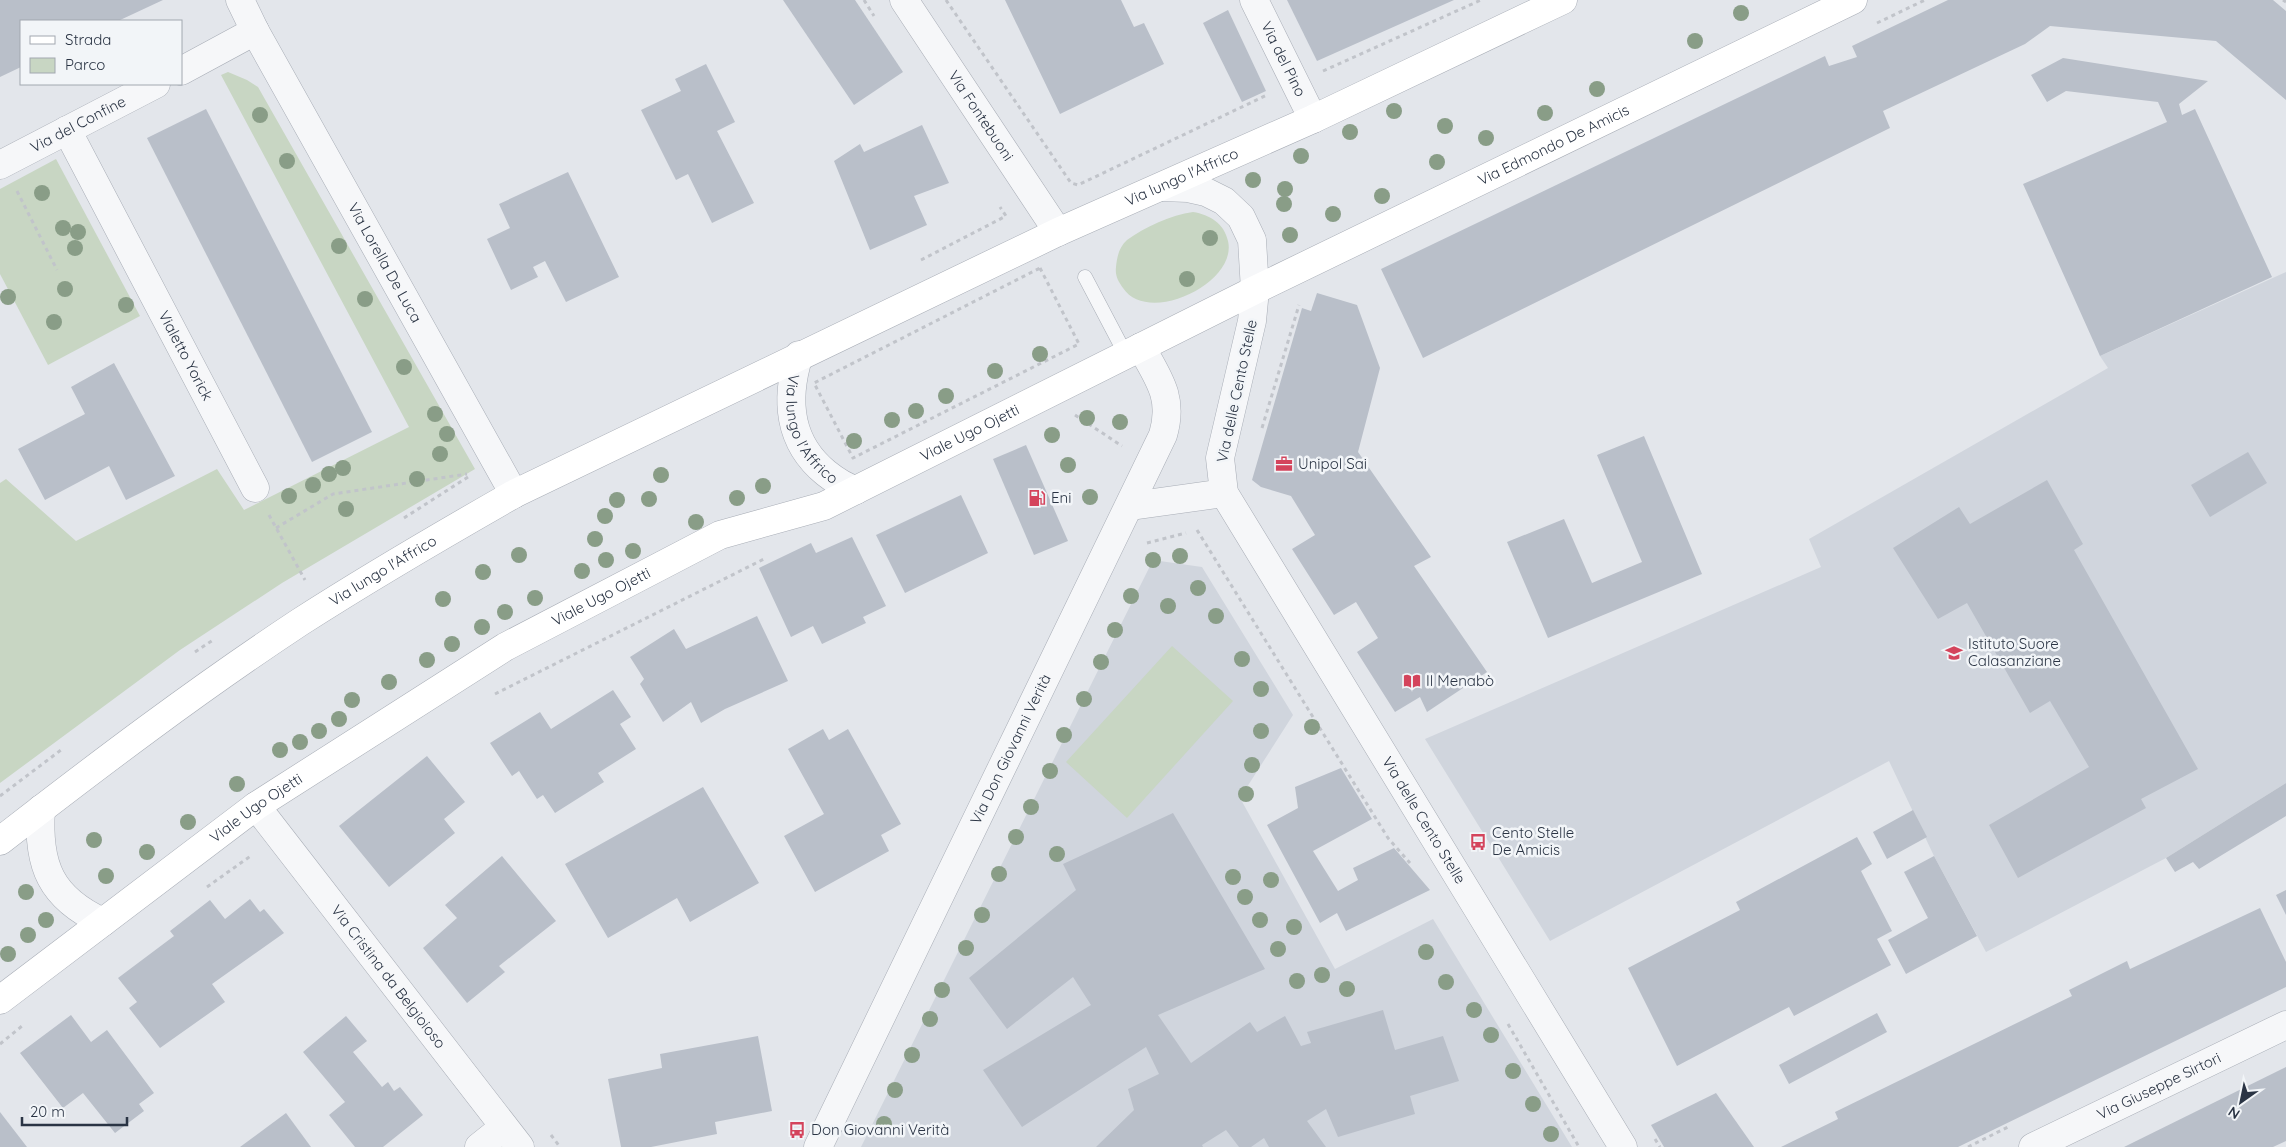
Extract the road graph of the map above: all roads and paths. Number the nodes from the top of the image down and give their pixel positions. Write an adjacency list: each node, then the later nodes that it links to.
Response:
1 (240, 0): 10 (street, Via Lorella De Luca)
2 (904, 0): 19 (street, Via Fontebuoni)
3 (946, 0): 14 (path)
4 (1254, 0): 15 (street, Via del Pino)
5 (1480, 0): 11 (path)
6 (1563, 0): 15 (main road, Via lungo l'Affrico)
7 (1853, 0): 22 (main road, Via Edmondo De Amicis)
8 (2283, 0): 9 (path)
9 (2286, 2)
10 (255, 31): 12 (street); 34 (street, Via Lorella De Luca)
11 (1315, 65)
12 (182, 69)
13 (154, 85): 16 (street, Via del Confine)
14 (1272, 92)
15 (1313, 119): 18 (main road, Via lungo l'Affrico)
16 (67, 130): 17 (street, Via del Confine); 31 (street, Vialetto Yorick)
17 (7, 175): 20 (path)
18 (1162, 187): 19 (main road, Via lungo l'Affrico); 22 (street, Via lungo l'Affrico)
19 (1058, 232): 26 (main road, Via lungo l'Affrico)
20 (57, 270)
21 (1085, 277): 25 (lane)
22 (1255, 290): 25 (main road, Viale Ugo Ojetti); 33 (street, Via delle Cento Stelle)
23 (1300, 303): 28 (path)
24 (1078, 344): 24 (path)
25 (1134, 351): 32 (main road, Viale Ugo Ojetti); 35 (street, Via Don Giovanni Verità)
26 (799, 355): 32 (street, Via lungo l'Affrico); 34 (main road, Via lungo l'Affrico)
27 (1073, 414): 29 (path)
28 (1262, 431)
29 (1126, 448)
30 (475, 473): 36 (path)
31 (255, 488): 36 (path)
32 (856, 490): 41 (main road, Viale Ugo Ojetti)
33 (1224, 493): 35 (street); 54 (street, Via delle Cento Stelle)
34 (514, 494): 42 (main road, Via lungo l'Affrico)
35 (1131, 506): 52 (street, Via Don Giovanni Verità)
36 (276, 528): 39 (path)
37 (1198, 530): 44 (path)
38 (769, 556): 40 (path)
39 (305, 580)
40 (491, 697)
41 (256, 806): 45 (main road, Viale Ugo Ojetti); 50 (street, Via Cristina da Belgioioso)
42 (41, 809): 43 (main road, Via lungo l'Affrico); 45 (street)
43 (0, 841)
44 (1412, 866)
45 (103, 922): 46 (main road, Viale Ugo Ojetti)
46 (0, 1000)
47 (1507, 1023): 53 (path)
48 (2286, 1025): 56 (street, Via Giuseppe Sirtori)
49 (1650, 1130): 55 (path)
50 (512, 1137): 51 (street)
51 (479, 1147)
52 (818, 1147)
53 (1578, 1147)
54 (1623, 1147)
55 (1660, 1147)
56 (2033, 1147)

